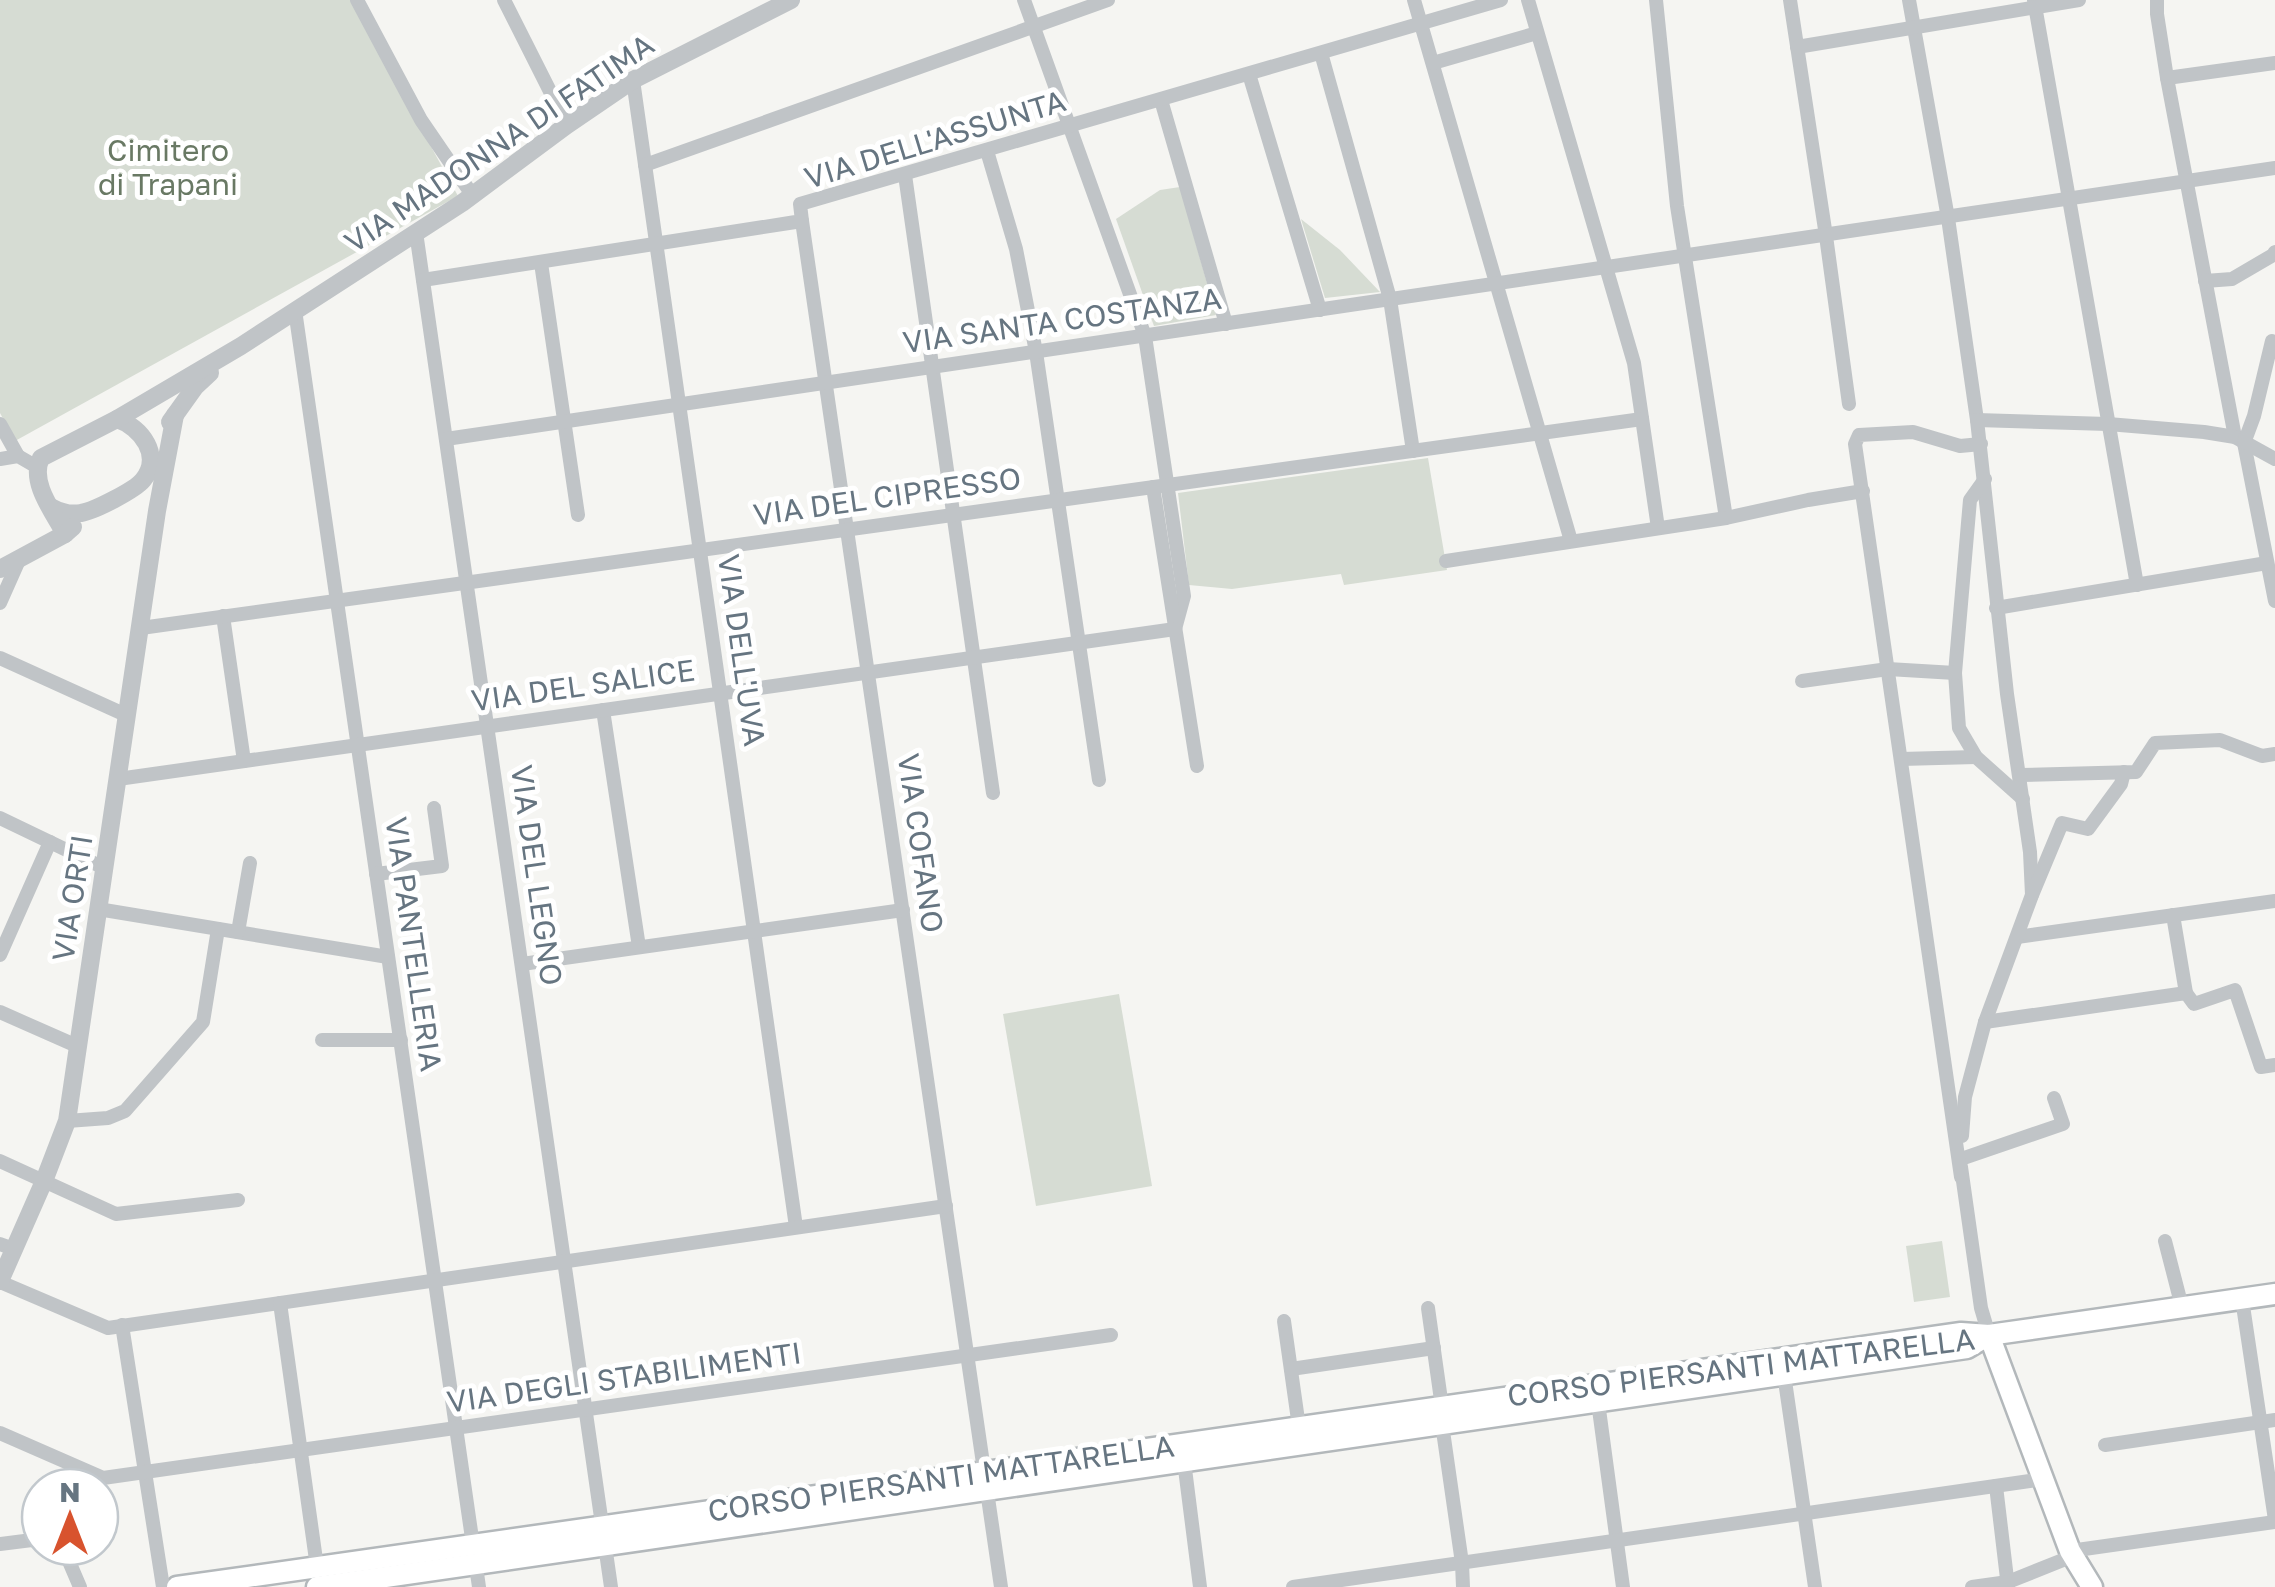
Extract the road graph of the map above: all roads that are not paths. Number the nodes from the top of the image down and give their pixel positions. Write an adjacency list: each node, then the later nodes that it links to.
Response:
1 (356, 0): 34 (street)
2 (504, 0): 27 (street)
3 (791, 0): 14 (street, VIA MADONNA DI FATIMA)
4 (1024, 0): 16 (street)
5 (1108, 0): 16 (street)
6 (1502, 0): 15 (street, VIA DELL'ASSUNTA)
7 (1528, 0): 18 (street)
8 (1656, 0): 42 (street)
9 (1790, 0): 19 (street)
10 (1910, 0): 17 (street)
11 (2079, 0): 13 (street)
12 (2157, 0): 24 (street)
13 (2034, 4): 17 (street); 35 (street)
14 (762, 7): 25 (street, VIA MADONNA DI FATIMA)
15 (1415, 16): 20 (street, VIA DELL'ASSUNTA); 22 (street)
16 (1033, 27): 28 (street); 30 (street)
17 (1914, 28): 19 (street); 36 (street)
18 (1539, 38): 22 (street); 44 (street)
19 (1797, 47): 39 (street)
20 (1320, 53): 23 (street, VIA DELL'ASSUNTA); 48 (street)
21 (2275, 63): 24 (street)
22 (1434, 68): 47 (street)
23 (1249, 74): 26 (street, VIA DELL'ASSUNTA); 50 (street)
24 (2167, 78): 33 (street)
25 (633, 80): 27 (street, VIA MADONNA DI FATIMA); 30 (street, VIA DELL'UVA)
26 (1161, 100): 28 (street, VIA DELL'ASSUNTA); 51 (street)
27 (567, 124): 34 (street, VIA MADONNA DI FATIMA)
28 (1068, 127): 29 (street, VIA DELL'ASSUNTA); 52 (street)
29 (987, 151): 32 (street, VIA DELL'ASSUNTA); 55 (street)
30 (645, 165): 40 (street, VIA DELL'UVA)
31 (2275, 168): 33 (street, VIA SANTA COSTANZA)
32 (905, 175): 37 (street, VIA DELL'ASSUNTA); 56 (street)
33 (2186, 181): 35 (street, VIA SANTA COSTANZA); 46 (street)
34 (473, 196): 38 (street, VIA MADONNA DI FATIMA)
35 (2068, 199): 36 (street, VIA SANTA COSTANZA); 66 (street)
36 (1948, 218): 39 (street, VIA SANTA COSTANZA); 63 (street)
37 (802, 221): 40 (street, VIA DELL'ASSUNTA); 57 (street, VIA COFANO)
38 (416, 232): 45 (street, VIA DEL LEGNO); 49 (street, VIA MADONNA DI FATIMA)
39 (1826, 236): 42 (street, VIA SANTA COSTANZA); 58 (street)
40 (656, 246): 43 (street, VIA DELL'ASSUNTA); 59 (street, VIA DELL'UVA)
41 (2275, 252): 46 (street)
42 (1685, 256): 44 (street, VIA SANTA COSTANZA); 85 (street)
43 (541, 263): 45 (street, VIA DELL'ASSUNTA); 64 (street)
44 (1607, 267): 47 (street, VIA SANTA COSTANZA); 62 (street)
45 (423, 280): 68 (street, VIA DEL LEGNO)
46 (2205, 281): 69 (street)
47 (1496, 284): 48 (street, VIA SANTA COSTANZA); 67 (street)
48 (1390, 299): 50 (street, VIA SANTA COSTANZA); 71 (street)
49 (295, 310): 54 (street, VIA MADONNA DI FATIMA); 97 (street, VIA PANTELLERIA)
50 (1320, 310): 51 (street, VIA SANTA COSTANZA)
51 (1226, 324): 52 (street, VIA SANTA COSTANZA)
52 (1146, 336): 55 (street, VIA SANTA COSTANZA); 77 (street)
53 (2272, 342): 69 (street)
54 (241, 346): 60 (street); 61 (street)
55 (1036, 352): 56 (street, VIA SANTA COSTANZA); 79 (street)
56 (932, 367): 57 (street, VIA SANTA COSTANZA); 83 (street)
57 (826, 383): 59 (street, VIA SANTA COSTANZA); 87 (street, VIA COFANO)
58 (1849, 404)
59 (679, 405): 64 (street, VIA SANTA COSTANZA); 90 (street, VIA DELL'UVA)
60 (175, 415): 74 (street); 81 (street)
61 (117, 419): 74 (street); 75 (street)
62 (1642, 419): 67 (street, VIA DEL CIPRESSO); 86 (street)
63 (1978, 420): 66 (street); 70 (street)
64 (565, 422): 68 (street, VIA SANTA COSTANZA); 84 (street)
65 (0, 424): 72 (street)
66 (2108, 424): 69 (street); 96 (street)
67 (1540, 433): 71 (street, VIA DEL CIPRESSO); 89 (street)
68 (446, 439): 95 (street, VIA DEL LEGNO)
69 (2240, 440): 73 (street); 93 (street)
70 (1981, 444): 76 (street); 78 (street)
71 (1413, 451): 77 (street, VIA DEL CIPRESSO)
72 (10, 454): 75 (street)
73 (2275, 460)
74 (151, 462): 81 (street); 82 (street)
75 (37, 467): 80 (street)
76 (1985, 479): 100 (street); 109 (street)
77 (1160, 486): 79 (street, VIA DEL CIPRESSO); 103 (street)
78 (1863, 491): 85 (street); 107 (street)
79 (1058, 500): 83 (street, VIA DEL CIPRESSO); 104 (street)
80 (50, 507): 82 (street); 88 (street)
81 (157, 511): 102 (street, VIA ORTI)
82 (86, 513): 88 (street)
83 (954, 514): 87 (street, VIA DEL CIPRESSO); 105 (street)
84 (578, 515)
85 (1726, 518): 86 (street)
86 (1658, 528): 89 (street)
87 (847, 530): 90 (street, VIA DEL CIPRESSO); 108 (street, VIA COFANO)
88 (60, 537): 91 (street)
89 (1571, 542): 92 (street)
90 (700, 550): 95 (street, VIA DEL CIPRESSO); 111 (street, VIA DELL'UVA)
91 (20, 558): 94 (street); 99 (street)
92 (1446, 561)
93 (2267, 563): 96 (street); 98 (street)
94 (0, 569)
95 (466, 582): 97 (street, VIA DEL CIPRESSO); 114 (street, VIA DEL LEGNO)
96 (2137, 584): 100 (street)
97 (337, 600): 101 (street, VIA DEL CIPRESSO); 115 (street, VIA PANTELLERIA)
98 (2275, 601)
99 (0, 603)
100 (1996, 608): 122 (street)
101 (223, 616): 102 (street, VIA DEL CIPRESSO); 119 (street)
102 (141, 628): 113 (street, VIA ORTI)
103 (1174, 628): 104 (street, VIA DEL SALICE); 120 (street)
104 (1079, 642): 105 (street, VIA DEL SALICE); 124 (street)
105 (974, 657): 108 (street, VIA DEL SALICE); 125 (street)
106 (0, 658): 113 (street)
107 (1888, 670): 109 (street); 110 (street); 118 (street)
108 (868, 672): 111 (street, VIA DEL SALICE); 136 (street, VIA COFANO)
109 (1955, 673): 117 (street)
110 (1802, 680)
111 (720, 693): 112 (street, VIA DEL SALICE); 139 (street, VIA DELL'UVA)
112 (603, 710): 114 (street, VIA DEL SALICE); 142 (street)
113 (128, 716): 123 (street, VIA ORTI)
114 (487, 726): 115 (street, VIA DEL SALICE); 145 (street, VIA DEL LEGNO)
115 (358, 745): 119 (street, VIA DEL SALICE); 132 (street, VIA PANTELLERIA)
116 (2275, 754): 121 (street)
117 (1976, 757): 118 (street); 126 (street)
118 (1901, 759): 157 (street)
119 (244, 761): 123 (street, VIA DEL SALICE)
120 (1198, 766)
121 (2124, 772): 122 (street); 133 (street)
122 (2020, 775): 126 (street)
123 (118, 778): 131 (street, VIA ORTI)
124 (1099, 780)
125 (994, 793)
126 (2024, 799): 133 (street)
127 (434, 808): 132 (street)
128 (0, 818): 129 (street)
129 (50, 842): 131 (street); 143 (street)
130 (250, 863): 140 (street)
131 (104, 868): 135 (street, VIA ORTI)
132 (376, 874): 144 (street, VIA PANTELLERIA)
133 (2032, 895): 141 (street)
134 (2275, 901): 137 (street)
135 (98, 909): 138 (street); 151 (street, VIA ORTI)
136 (902, 910): 139 (street); 160 (street, VIA COFANO)
137 (2173, 915): 141 (street); 146 (street)
138 (218, 928): 140 (street); 154 (street)
139 (754, 931): 142 (street); 161 (street, VIA DELL'UVA)
140 (238, 932): 144 (street)
141 (2017, 937): 148 (street)
142 (639, 947): 145 (street)
143 (0, 955)
144 (388, 957): 150 (street, VIA PANTELLERIA)
145 (522, 964): 164 (street, VIA DEL LEGNO)
146 (2186, 994): 148 (street); 152 (street)
147 (0, 1012): 151 (street)
148 (1985, 1022): 155 (street)
149 (322, 1040): 150 (street)
150 (400, 1040): 165 (street, VIA PANTELLERIA)
151 (77, 1046): 154 (street, VIA ORTI)
152 (2275, 1065)
153 (2054, 1098): 155 (street)
154 (67, 1121): 158 (street, VIA ORTI)
155 (1962, 1159): 157 (street)
156 (0, 1161): 158 (street)
157 (1962, 1177): 175 (street)
158 (44, 1180): 159 (street); 163 (street, VIA ORTI)
159 (238, 1200)
160 (946, 1206): 161 (street); 177 (street, VIA COFANO)
161 (796, 1227): 164 (street)
162 (2165, 1241): 170 (street)
163 (7, 1247): 166 (street, VIA ORTI)
164 (564, 1260): 165 (street); 182 (street, VIA DEL LEGNO)
165 (435, 1278): 169 (street); 186 (street, VIA PANTELLERIA)
166 (0, 1282): 173 (street)
167 (2275, 1294): 168 (main road)
168 (2242, 1298): 170 (main road); 184 (street)
169 (280, 1303): 173 (street); 189 (street)
170 (2182, 1307): 175 (main road)
171 (1428, 1308): 176 (street)
172 (1284, 1321): 178 (street)
173 (122, 1326): 192 (street)
174 (1111, 1335): 177 (street, VIA DEGLI STABILIMENTI)
175 (1989, 1335): 179 (main road, CORSO PIERSANTI MATTARELLA); 180 (main road, CORSO PIERSANTI MATTARELLA); 194 (main road)
176 (1434, 1348): 178 (street); 183 (street)
177 (967, 1356): 182 (street, VIA DEGLI STABILIMENTI); 195 (street, VIA COFANO)
178 (1291, 1369): 185 (street)
179 (1784, 1374): 180 (main road, CORSO PIERSANTI MATTARELLA); 197 (street)
180 (1725, 1375): 181 (main road, CORSO PIERSANTI MATTARELLA); 183 (main road, CORSO PIERSANTI MATTARELLA)
181 (1598, 1402): 183 (main road, CORSO PIERSANTI MATTARELLA); 200 (street)
182 (586, 1410): 186 (street, VIA DEGLI STABILIMENTI); 199 (street, VIA DEL LEGNO)
183 (1442, 1415): 185 (main road, CORSO PIERSANTI MATTARELLA); 190 (main road, CORSO PIERSANTI MATTARELLA); 203 (street)
184 (2268, 1421): 188 (street); 198 (street)
185 (1299, 1427): 195 (main road, CORSO PIERSANTI MATTARELLA)
186 (456, 1428): 189 (street, VIA DEGLI STABILIMENTI); 202 (street, VIA PANTELLERIA)
187 (0, 1432): 191 (street)
188 (2105, 1445)
189 (301, 1451): 192 (street, VIA DEGLI STABILIMENTI); 204 (street)
190 (1184, 1461): 195 (main road, CORSO PIERSANTI MATTARELLA); 211 (street)
191 (79, 1467)
192 (145, 1473): 193 (street, VIA DEGLI STABILIMENTI); 206 (street)
193 (120, 1476)
194 (2044, 1479): 196 (street); 201 (main road)
195 (986, 1481): 199 (main road, CORSO PIERSANTI MATTARELLA); 210 (street, VIA COFANO)
196 (1996, 1486): 197 (street); 205 (street)
197 (1805, 1513): 200 (street); 215 (street)
198 (2275, 1521): 201 (street)
199 (604, 1536): 202 (main road, CORSO PIERSANTI MATTARELLA); 209 (street, VIA DEL LEGNO)
200 (1616, 1540): 203 (street); 214 (street)
201 (2072, 1553): 205 (street); 217 (main road)
202 (475, 1554): 204 (main road, CORSO PIERSANTI MATTARELLA); 208 (street, VIA PANTELLERIA)
203 (1462, 1562): 212 (street); 213 (street)
204 (319, 1582): 207 (main road, CORSO PIERSANTI MATTARELLA)
205 (2008, 1585): 216 (street)
206 (163, 1587)
207 (177, 1587)
208 (479, 1587)
209 (611, 1587)
210 (1001, 1587)
211 (1200, 1587)
212 (1293, 1587)
213 (1463, 1587)
214 (1623, 1587)
215 (1815, 1587)
216 (1972, 1587)
217 (2092, 1587)

